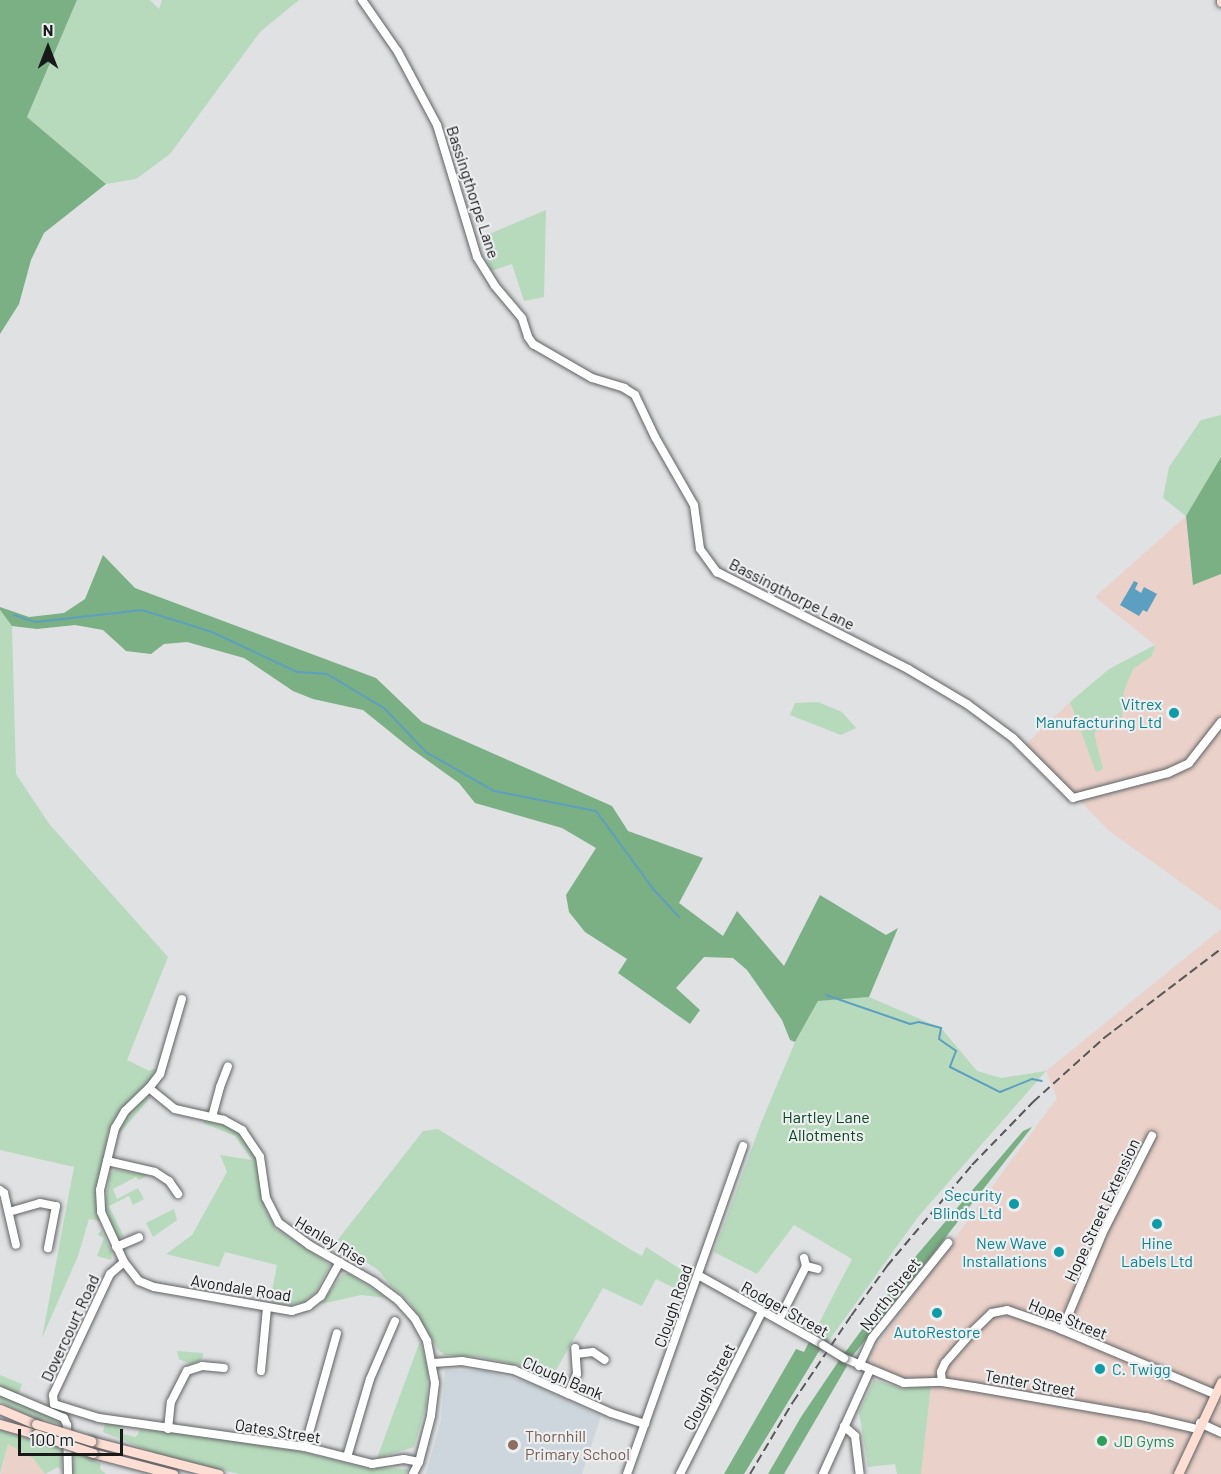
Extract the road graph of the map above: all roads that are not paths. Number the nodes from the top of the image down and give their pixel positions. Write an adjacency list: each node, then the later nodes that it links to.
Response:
1 (362, 0): 2 (street, Bassingthorpe Lane)
2 (1221, 722)
3 (182, 999): 5 (street, Avondale Road)
4 (228, 1066): 6 (street)
5 (149, 1088): 6 (street, Henley Rise); 9 (street, Avondale Road)
6 (212, 1118): 19 (street, Henley Rise)
7 (1152, 1136): 26 (street, Hope Street Extension)
8 (743, 1146): 21 (street, Clough Road)
9 (107, 1161): 11 (street); 16 (street, Avondale Road)
10 (0, 1190): 12 (street)
11 (177, 1194)
12 (9, 1212): 15 (street); 17 (street)
13 (139, 1237): 16 (street)
14 (948, 1243): 30 (street, North Street)
15 (16, 1245)
16 (116, 1247): 18 (street, Avondale Road)
17 (48, 1248)
18 (124, 1262): 22 (street, Avondale Road); 39 (street, Dovercourt Road)
19 (340, 1262): 22 (street, Avondale Road); 29 (street, Henley Rise)
20 (818, 1269): 24 (street)
21 (698, 1275): 23 (street, Rodger Street); 42 (street, Clough Road)
22 (267, 1308): 33 (street)
23 (762, 1312): 24 (street, Rodger Street); 57 (street, Clough Street)
24 (779, 1320): 30 (street, Rodger Street, bridge)
25 (395, 1321): 49 (street)
26 (1062, 1330): 34 (street, Hope Street); 38 (street, Hope Street)
27 (337, 1333): 48 (street)
28 (605, 1360): 37 (street)
29 (433, 1363): 37 (street, Clough Bank); 50 (street, Henley Rise)
30 (859, 1366): 32 (street, Tenter Street)
31 (224, 1368): 46 (street)
32 (870, 1370): 34 (street, Tenter Street); 43 (street)
33 (261, 1371)
34 (942, 1382): 44 (street, Tenter Street)
35 (1221, 1382): 38 (main road)
36 (0, 1391): 51 (street)
37 (568, 1394): 42 (street, Clough Bank)
38 (1215, 1394): 44 (main road)
39 (61, 1407): 46 (street, Oates Street)
40 (0, 1409): 45 (main road)
41 (0, 1424): 45 (main road)
42 (645, 1425): 56 (street, Clough Road)
43 (844, 1426): 58 (street); 59 (street)
44 (1199, 1426): 47 (street, Tenter Street); 60 (main road)
45 (36, 1429): 52 (main road, bridge); 53 (main road, bridge)
46 (168, 1429): 48 (street, Oates Street)
47 (1221, 1433)
48 (305, 1447): 49 (street, Oates Street)
49 (347, 1457): 50 (street, Oates Street)
50 (419, 1462): 54 (street, Henley Rise); 55 (street, Henley Rise)
51 (68, 1474)
52 (173, 1474)
53 (219, 1474)
54 (413, 1474)
55 (419, 1474)
56 (627, 1474)
57 (680, 1474)
58 (823, 1474)
59 (860, 1474)
60 (1178, 1474)

